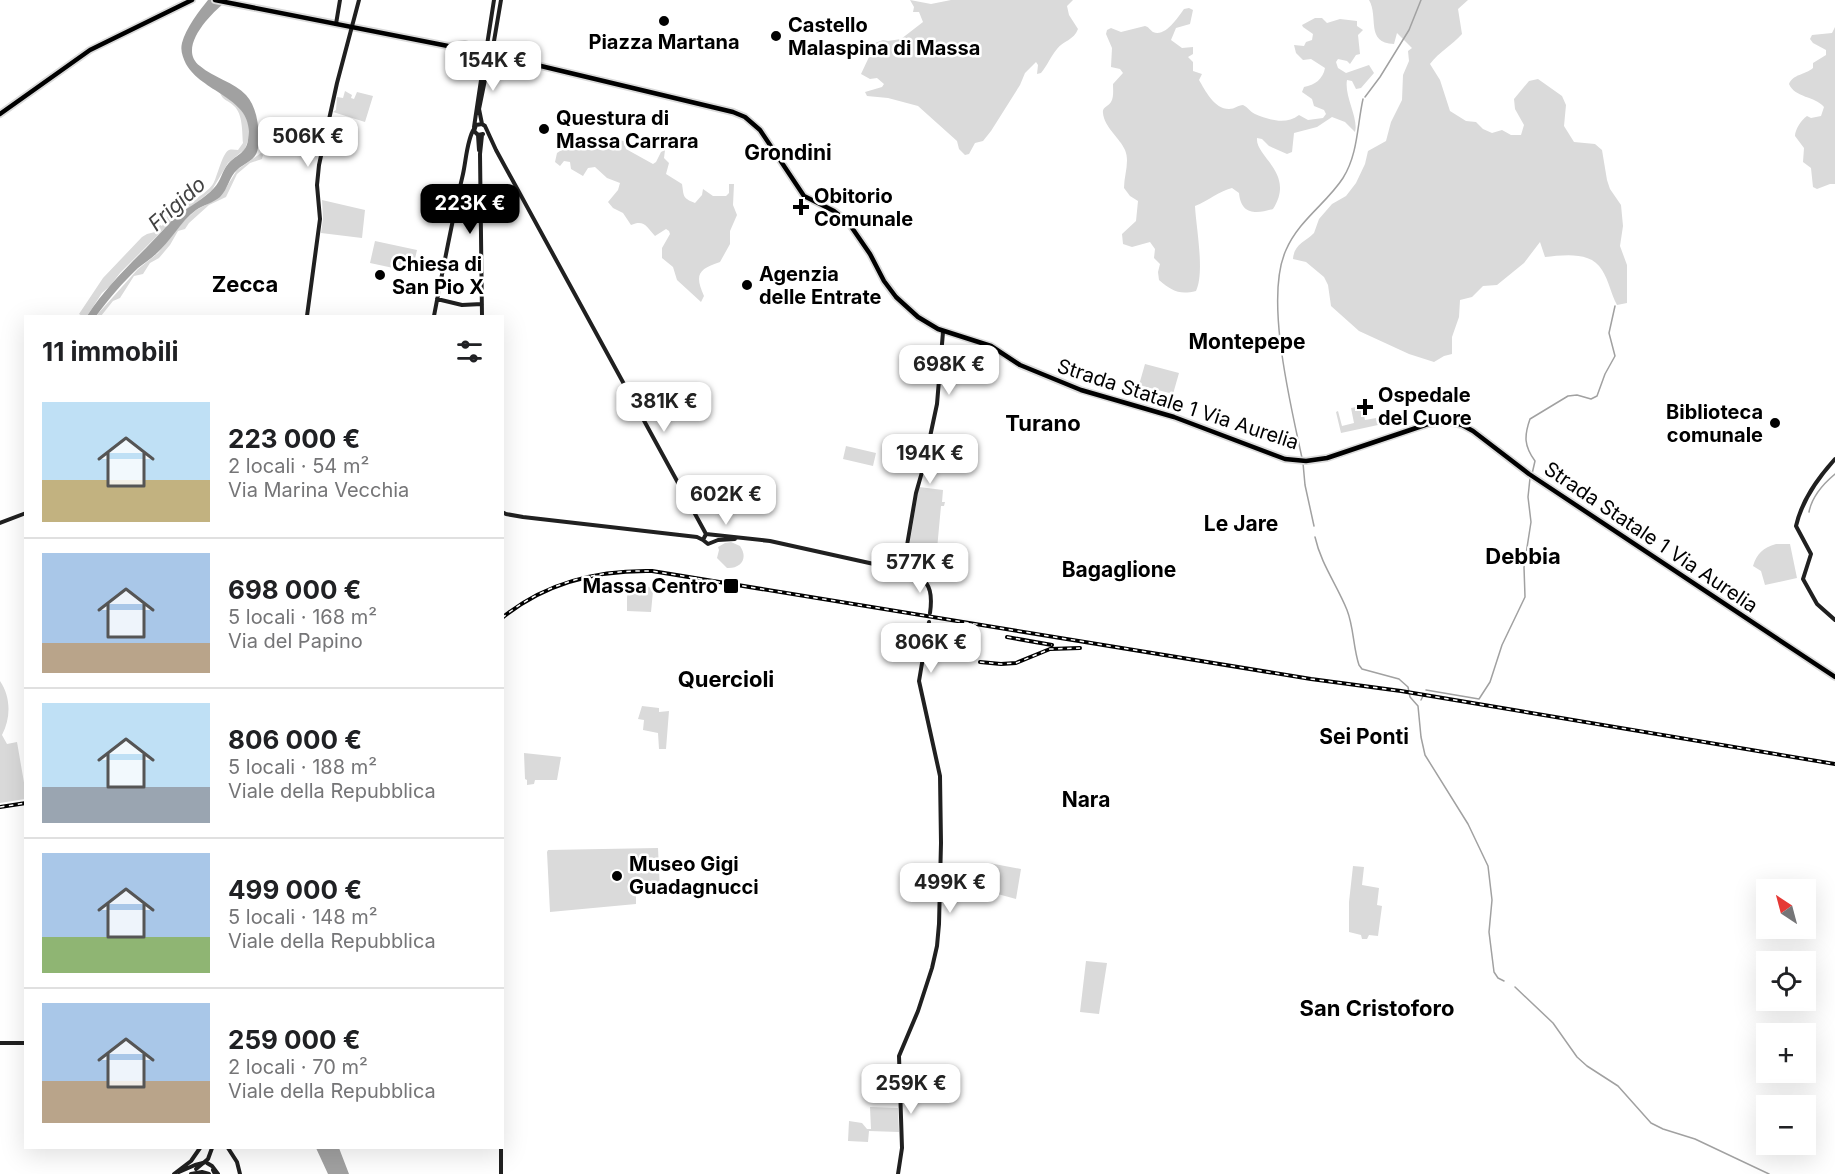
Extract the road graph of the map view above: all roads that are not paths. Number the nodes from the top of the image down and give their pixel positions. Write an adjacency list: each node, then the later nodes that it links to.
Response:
1 (192, 0): 14 (main road)
2 (215, 0): 7 (main road)
3 (340, 0): 7 (main road)
4 (359, 0): 8 (main road)
5 (494, 0): 9 (main road)
6 (501, 0): 11 (main road)
7 (336, 24): 8 (main road)
8 (352, 27): 10 (main road); 21 (main road)
9 (487, 45): 11 (main road); 12 (main road)
10 (450, 46): 12 (main road); 12 (main road)
11 (493, 47): 13 (main road)
12 (475, 53): 13 (main road)
13 (492, 57): 15 (main road); 17 (main road); 24 (main road, Strada Statale 1 Via Aurelia)
14 (0, 114)
15 (482, 124): 16 (main road); 17 (main road)
16 (486, 129): 17 (main road); 18 (main road)
17 (477, 132): 18 (main road); 19 (main road); 20 (main road)
18 (493, 143): 29 (main road)
19 (437, 299): 20 (main road); 22 (main road)
20 (482, 304): 23 (main road)
21 (307, 315)
22 (434, 315)
23 (482, 315)
24 (943, 332): 32 (main road); 36 (main road, Strada Statale 1 Via Aurelia)
25 (1835, 459): 34 (main road)
26 (24, 514): 28 (main road)
27 (504, 514): 31 (main road)
28 (0, 523)
29 (706, 534): 30 (main road); 31 (main road)
30 (712, 539): 31 (main road); 32 (main road)
31 (704, 540)
32 (903, 568): 33 (main road)
33 (930, 613)
34 (1835, 620)
35 (929, 622): 51 (main road)
36 (1835, 677)
37 (24, 1042): 38 (main road)
38 (0, 1043)
39 (199, 1149): 46 (main road)
40 (210, 1149): 44 (main road)
41 (210, 1149): 47 (main road, bridge)
42 (229, 1149): 49 (main road)
43 (501, 1149): 50 (main road)
44 (208, 1161): 45 (main road); 46 (main road)
45 (214, 1173): 48 (main road)
46 (175, 1174)
47 (186, 1174)
48 (191, 1174)
49 (240, 1174)
50 (501, 1174)
51 (898, 1174)

